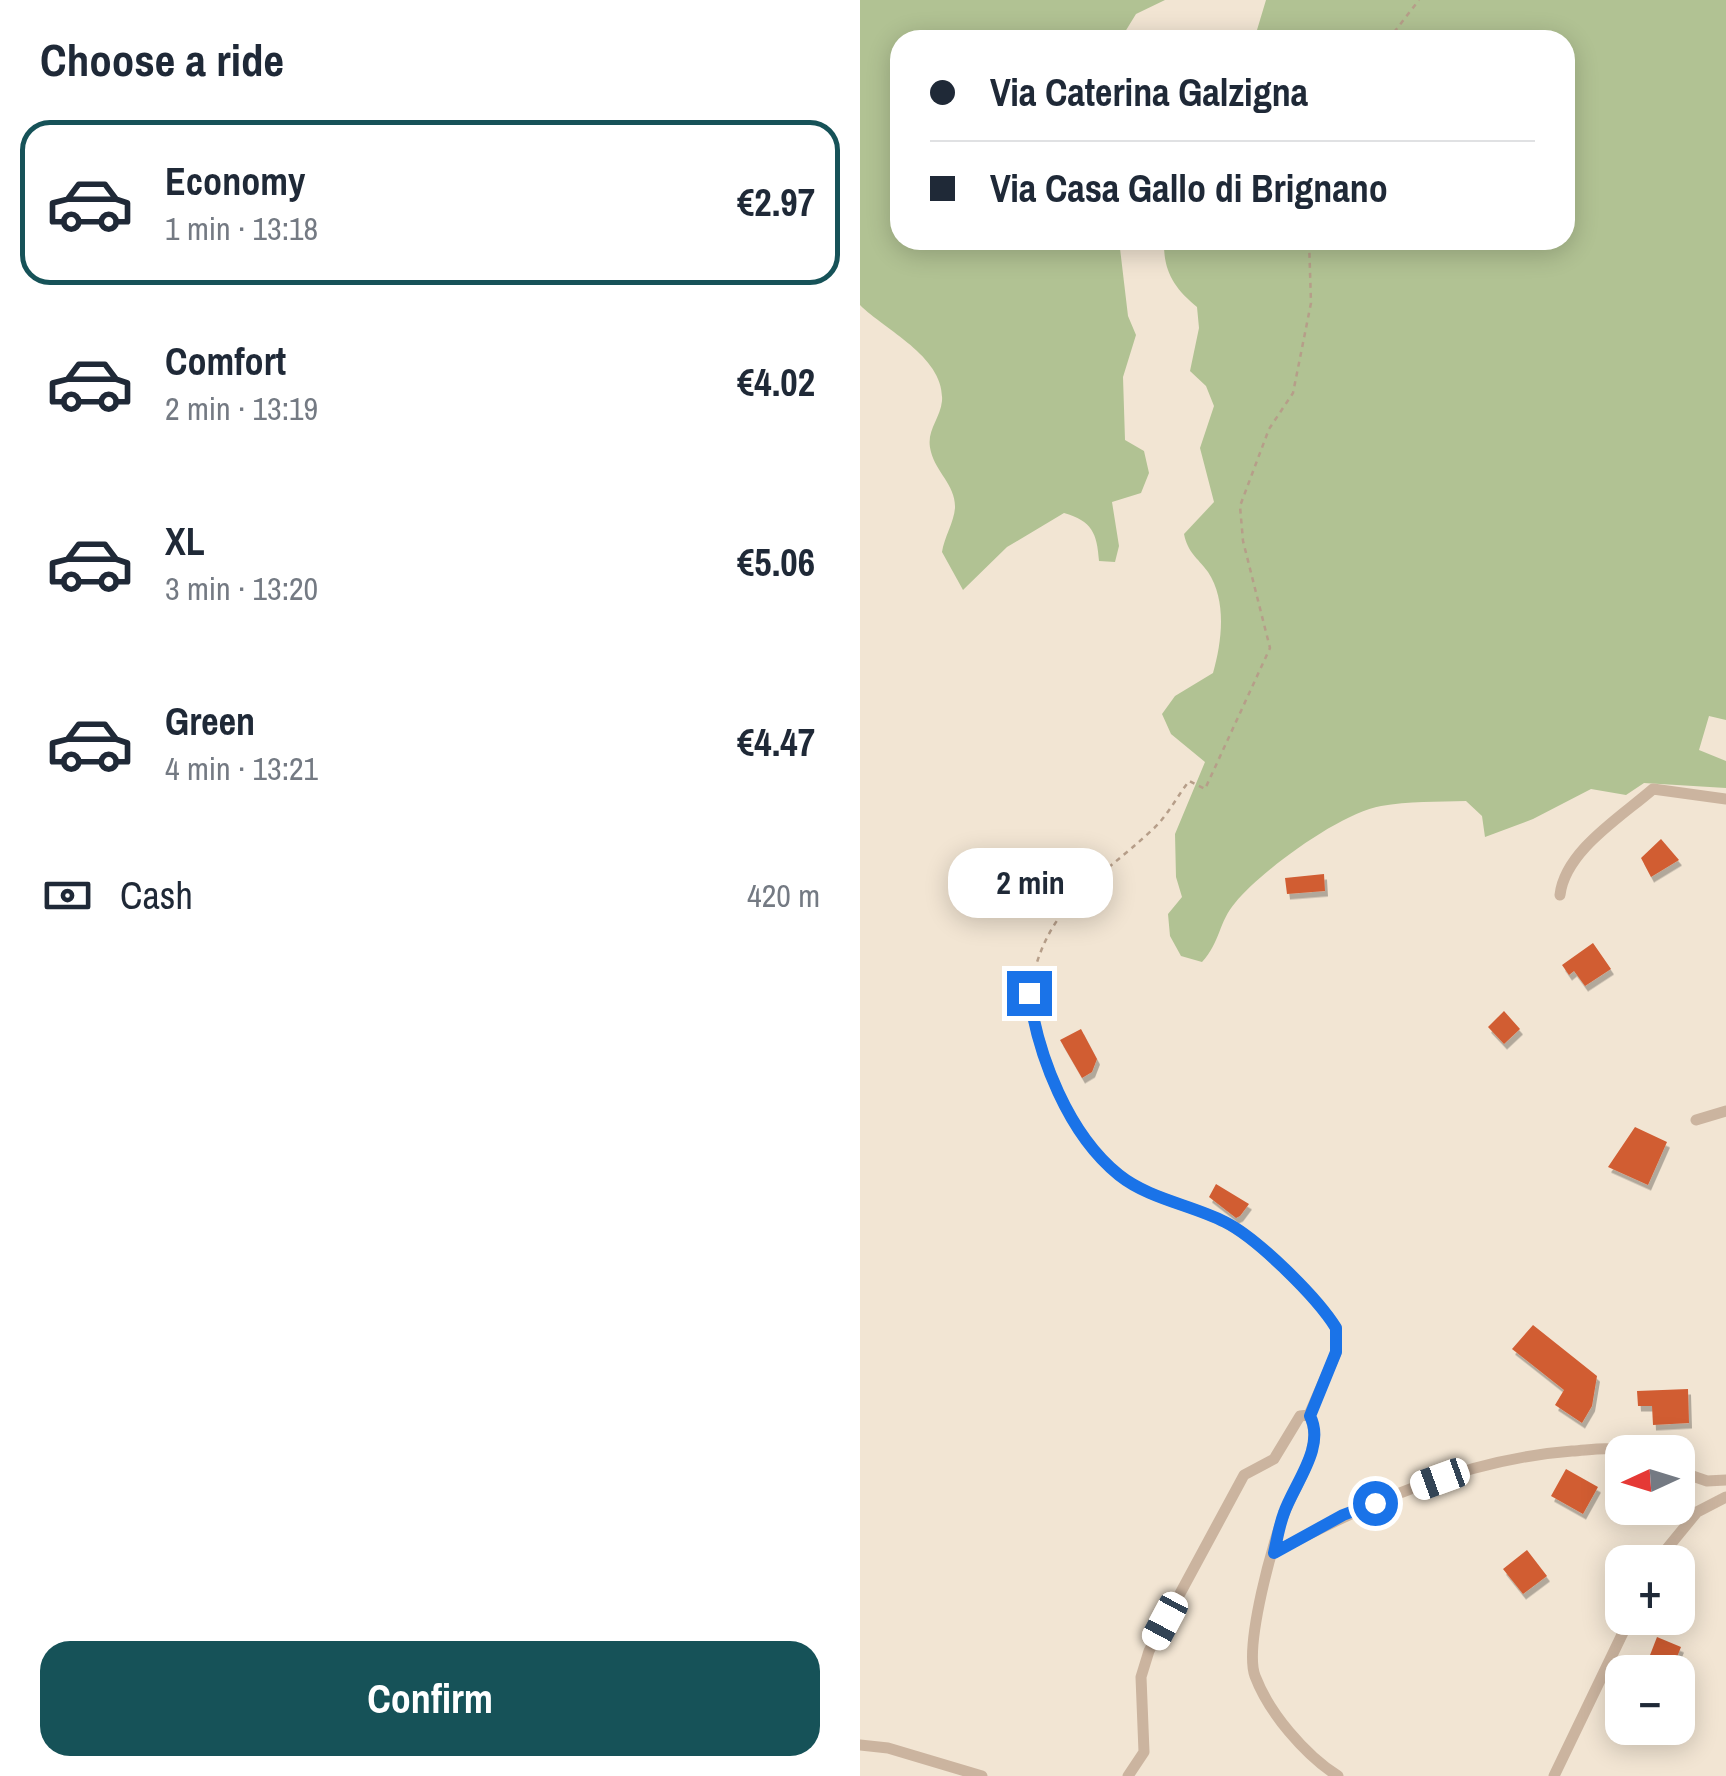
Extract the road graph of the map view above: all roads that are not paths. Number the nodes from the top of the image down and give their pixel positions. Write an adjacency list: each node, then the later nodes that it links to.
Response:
1 (1726, 799): 2 (street)
2 (1560, 895)
3 (1029, 993): 6 (street)
4 (1726, 1111): 5 (street)
5 (1696, 1120)
6 (1310, 1416): 12 (street); 16 (street)
7 (1605, 1449): 12 (street)
8 (1695, 1477): 9 (street)
9 (1726, 1480)
10 (1726, 1496): 11 (street)
11 (1670, 1545)
12 (1274, 1553): 17 (street)
13 (1622, 1635): 18 (street)
14 (860, 1746): 15 (street)
15 (982, 1776)
16 (1128, 1776)
17 (1338, 1776)
18 (1554, 1776)

